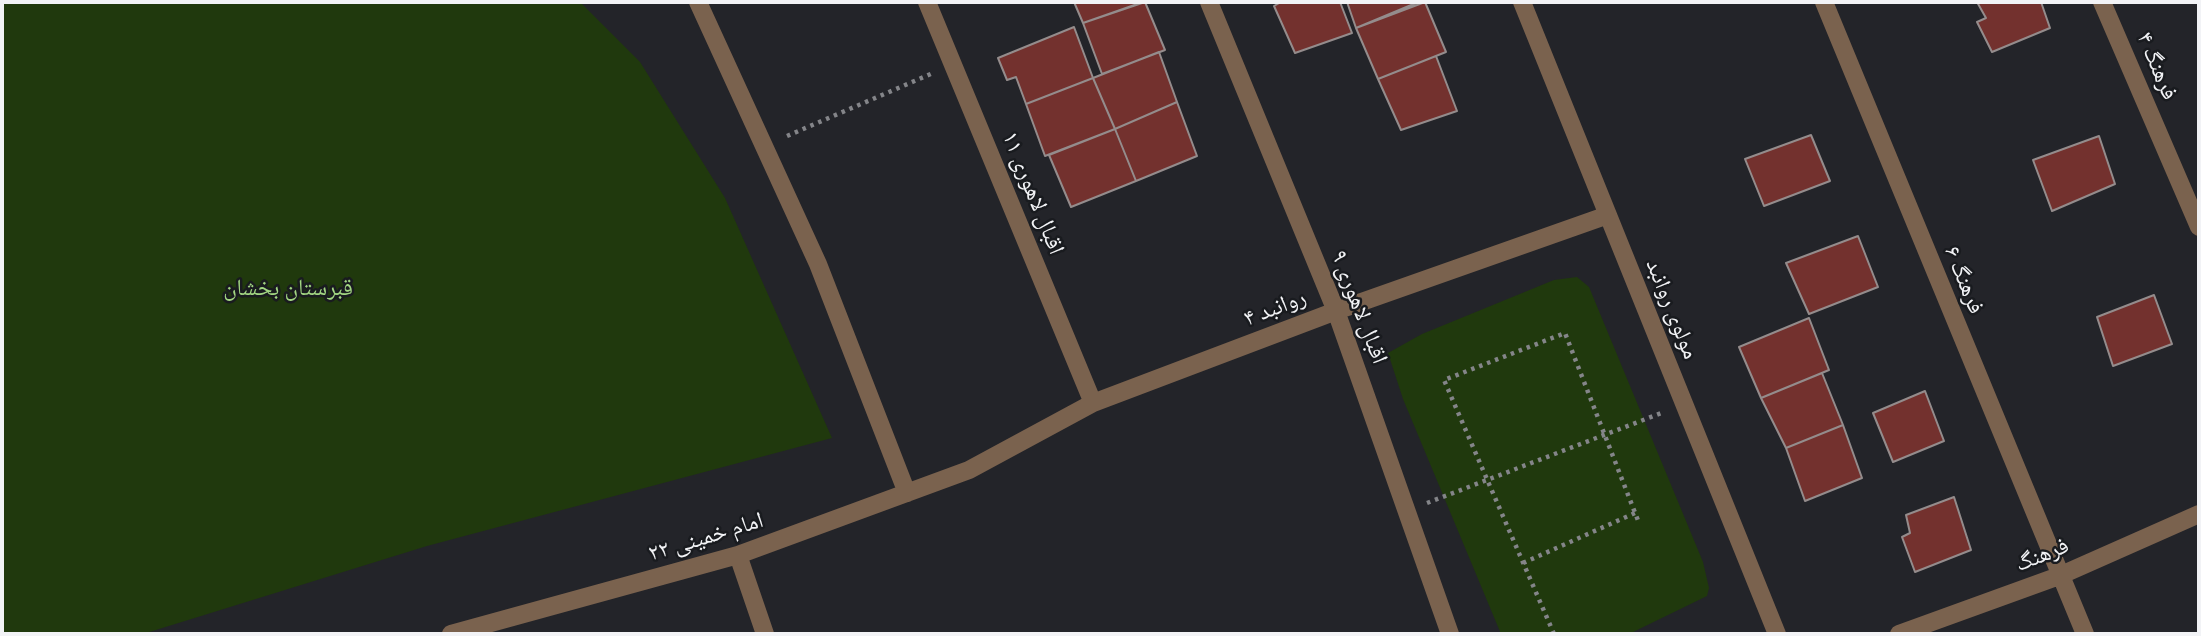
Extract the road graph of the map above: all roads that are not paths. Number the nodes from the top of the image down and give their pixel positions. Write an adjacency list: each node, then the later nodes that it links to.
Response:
1 (698, 2): 12 (street)
2 (927, 2): 10 (street, اقبال لاهوری ۱۱)
3 (1209, 2): 9 (street, اقبال لاهوری ۹)
4 (1522, 2): 7 (street, مولوی روانبد)
5 (1824, 2): 15 (street, فرهنگ ۶)
6 (2102, 2): 8 (street, فرهنگ ۴)
7 (1608, 215): 9 (street, روانبد ۴); 19 (street, مولوی روانبد)
8 (2199, 227)
9 (1336, 311): 10 (street, روانبد ۴); 18 (street, اقبال لاهوری ۹)
10 (1093, 403): 11 (street, روانبد ۴)
11 (969, 470): 12 (street, امام خمینی ۲۲)
12 (907, 493): 14 (street, امام خمینی ۲۲)
13 (2199, 514): 15 (street, فرهنگ)
14 (738, 555): 16 (street, امام خمینی ۲۲); 17 (street)
15 (2059, 576): 20 (street, فرهنگ); 21 (street, فرهنگ ۶)
16 (451, 634)
17 (765, 634)
18 (1450, 634)
19 (1777, 634)
20 (1899, 634)
21 (2085, 634)

